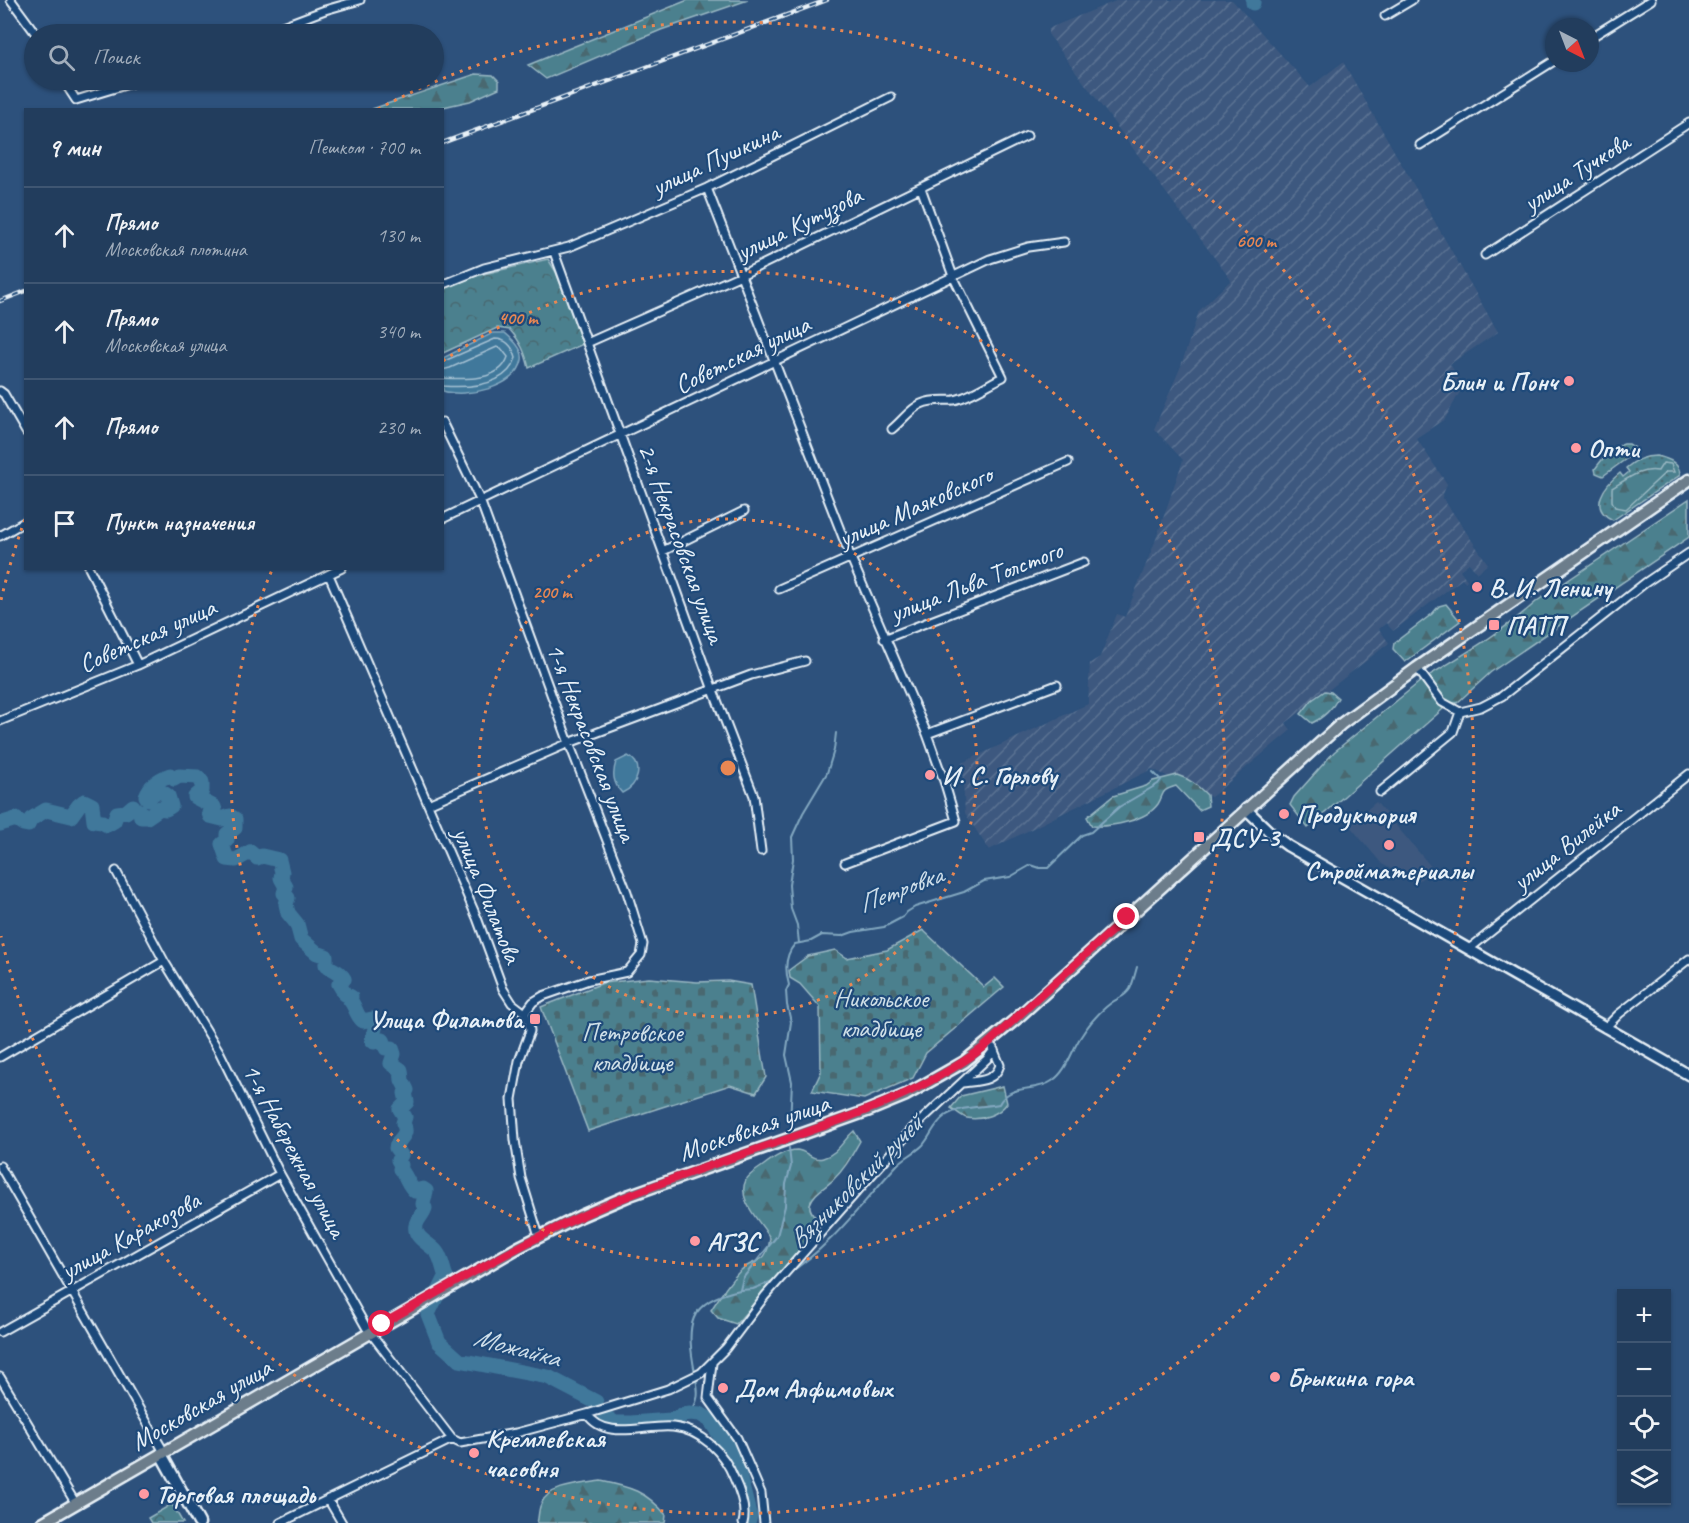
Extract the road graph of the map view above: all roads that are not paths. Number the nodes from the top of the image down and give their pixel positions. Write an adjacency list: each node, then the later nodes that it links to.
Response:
1 (11, 0): 6 (street)
2 (360, 0): 7 (street)
3 (1412, 0): 5 (street)
4 (1651, 0): 8 (street)
5 (1385, 16)
6 (29, 24)
7 (288, 24)
8 (1599, 32)
9 (1545, 67): 15 (street)
10 (70, 90): 11 (street)
11 (109, 90)
12 (891, 97): 16 (street, улица Пушкина)
13 (1689, 123): 20 (street, улица Тучкова)
14 (1027, 136): 17 (street, улица Кутузова)
15 (1420, 145)
16 (707, 188): 19 (street, улица Пушкина); 21 (street)
17 (921, 188): 21 (street, улица Кутузова); 22 (street)
18 (1064, 242): 22 (street, Советская улица)
19 (554, 252): 23 (street, улица Пушкина); 24 (street, 2-я Некрасовская улица)
20 (1485, 255)
21 (741, 275): 24 (street, улица Кутузова); 25 (street)
22 (953, 276): 25 (street, Советская улица); 29 (street)
23 (444, 284)
24 (587, 343): 30 (street, 2-я Некрасовская улица)
25 (774, 362): 30 (street, Советская улица); 40 (street)
26 (0, 391): 28 (street)
27 (444, 426): 33 (street, 1-я Некрасовская улица)
28 (24, 429)
29 (892, 429)
30 (620, 435): 33 (street, Советская улица); 38 (street, 2-я Некрасовская улица)
31 (1068, 462): 40 (street, улица Маяковского)
32 (1689, 480): 49 (main road, Московская улица)
33 (480, 500): 35 (street, Советская улица); 55 (street, 1-я Некрасовская улица)
34 (744, 511): 38 (street)
35 (444, 518)
36 (24, 521): 37 (street)
37 (0, 536)
38 (663, 550): 51 (street, 2-я Некрасовская улица)
39 (1689, 553): 52 (street)
40 (851, 558): 45 (street, улица Маяковского); 46 (street)
41 (1084, 562): 46 (street, улица Льва Толстого)
42 (90, 570): 48 (street)
43 (339, 570): 44 (street, Советская улица)
44 (330, 575): 48 (street, Советская улица); 58 (street, улица Филатова)
45 (779, 589)
46 (884, 639): 54 (street)
47 (805, 660): 51 (street)
48 (138, 665): 53 (street, Советская улица)
49 (1417, 668): 52 (street); 59 (main road, Московская улица)
50 (1057, 685): 54 (street)
51 (713, 690): 55 (street); 60 (street, 2-я Некрасовская улица)
52 (1460, 712): 57 (street)
53 (0, 721)
54 (927, 734): 61 (street)
55 (569, 743): 58 (street); 66 (street, 1-я Некрасовская улица)
56 (1689, 774): 63 (street, улица Вилейка)
57 (1380, 792)
58 (428, 804): 66 (street, улица Филатова)
59 (1246, 808): 63 (street); 68 (main road, Московская улица)
60 (761, 851)
61 (845, 863)
62 (116, 871): 65 (street, 1-я Набережная улица)
63 (1469, 949): 67 (street)
64 (1689, 959): 67 (street)
65 (164, 961): 69 (street); 73 (street, 1-я Набережная улица)
66 (525, 1013): 74 (street)
67 (1605, 1028): 70 (street)
68 (992, 1046): 71 (street); 71 (street); 74 (main road, Московская улица)
69 (0, 1057)
70 (1689, 1075)
71 (962, 1083): 78 (street)
72 (0, 1166): 75 (street)
73 (280, 1174): 75 (street, улица Каракозова); 77 (street, 1-я Набережная улица)
74 (539, 1236): 77 (main road, Московская улица)
75 (72, 1291): 76 (street, улица Каракозова); 82 (street)
76 (0, 1332)
77 (370, 1332): 81 (street, 1-я Набережная улица); 82 (main road, Московская улица)
78 (712, 1363): 80 (street); 90 (street)
79 (0, 1377): 84 (street)
80 (587, 1414): 81 (street); 89 (street)
81 (452, 1439): 83 (street)
82 (163, 1453): 84 (main road, Московская улица); 86 (main road)
83 (328, 1499): 87 (street); 88 (street)
84 (76, 1504): 85 (main road, Московская улица)
85 (42, 1523)
86 (199, 1523)
87 (280, 1523)
88 (342, 1523)
89 (743, 1523)
90 (764, 1523)

